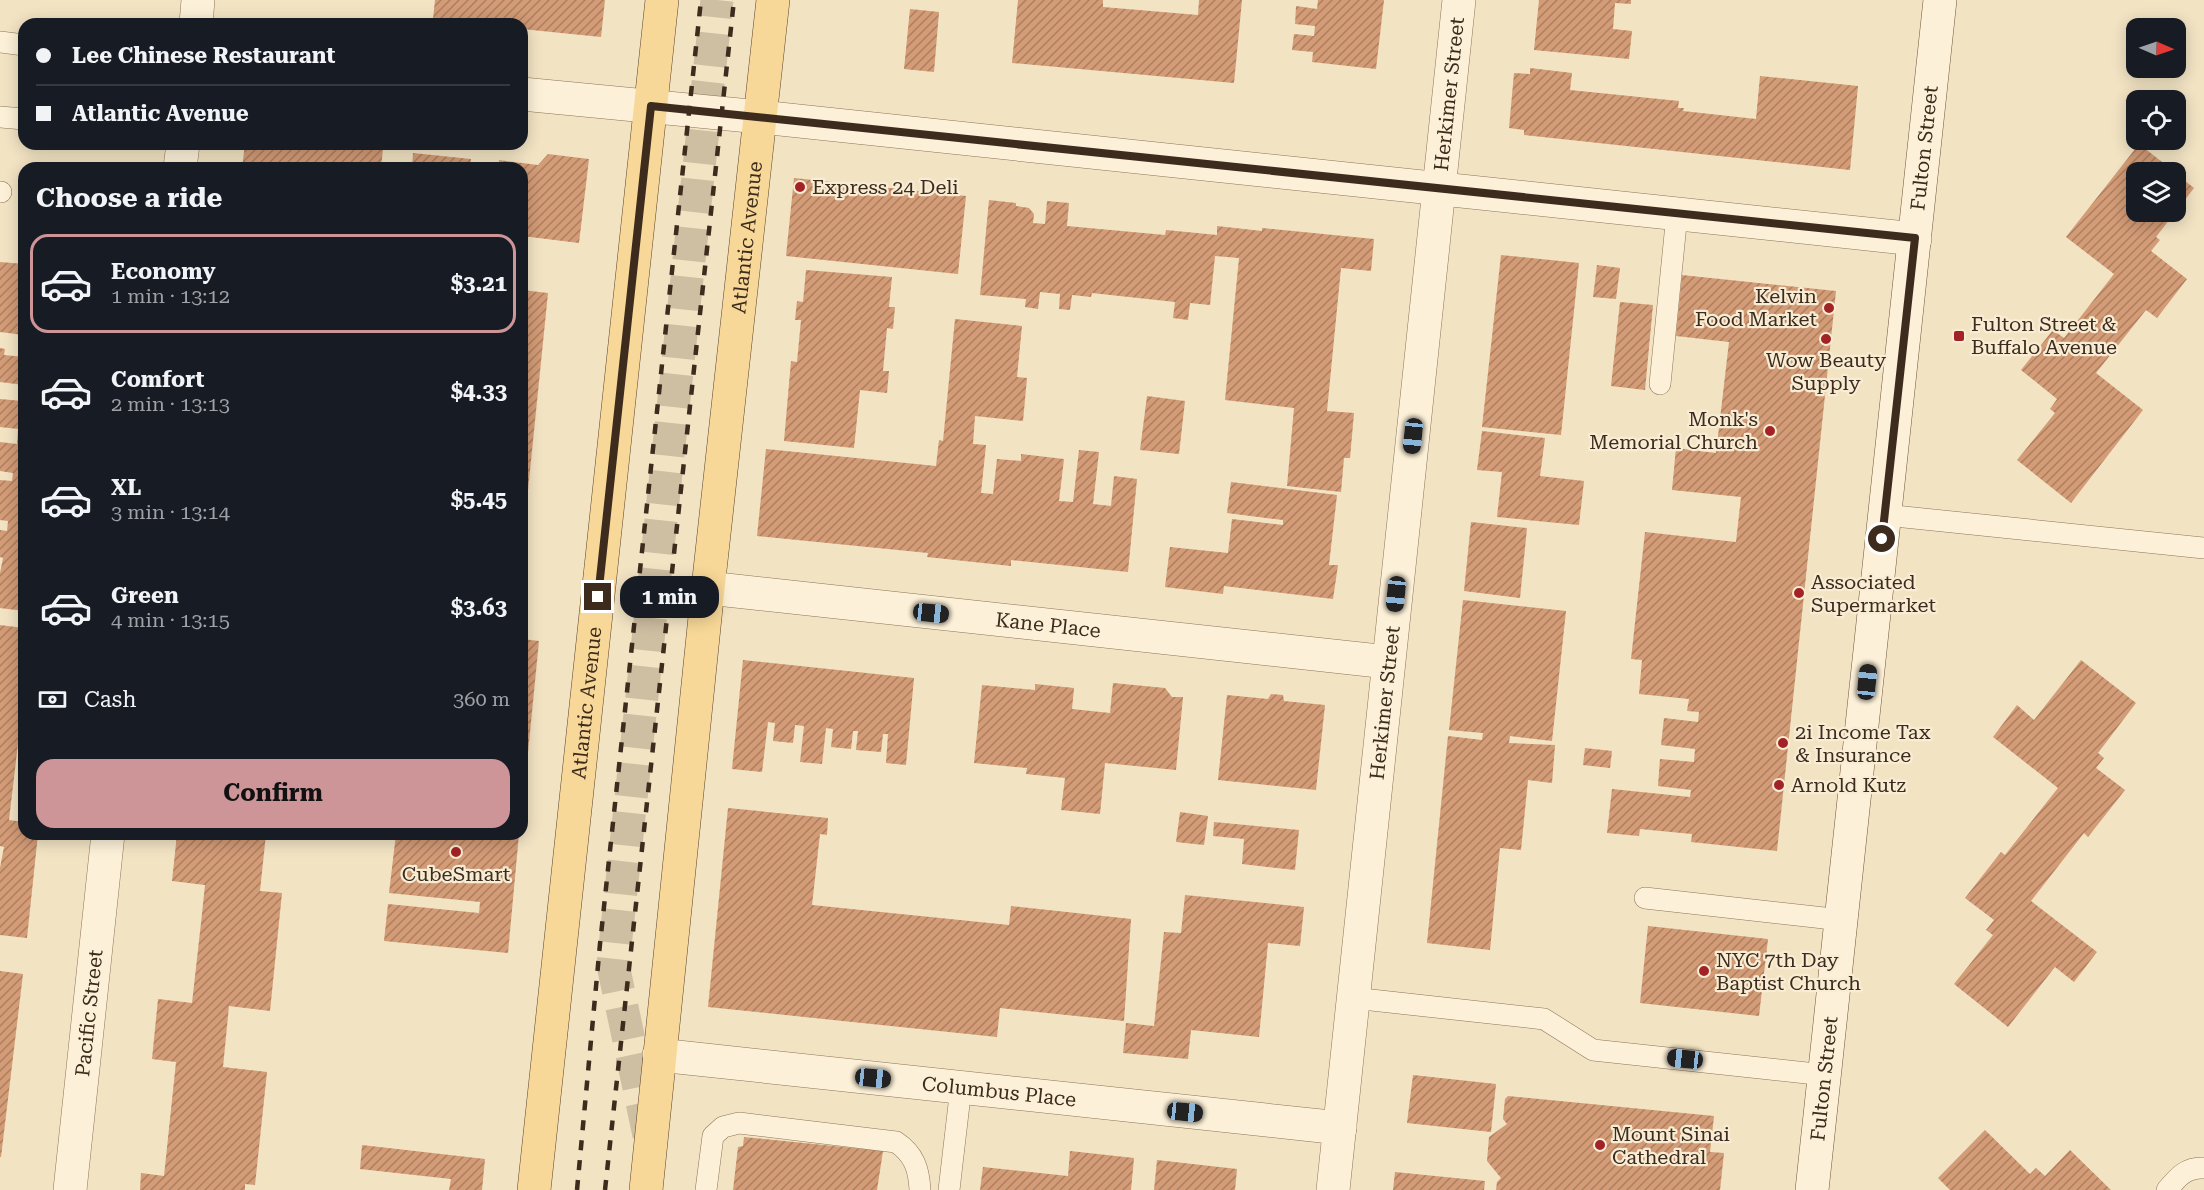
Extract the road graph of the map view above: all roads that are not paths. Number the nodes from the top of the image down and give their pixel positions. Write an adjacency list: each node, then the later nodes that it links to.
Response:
1 (198, 0): 6 (street)
2 (663, 0): 10 (main road, Atlantic Avenue)
3 (773, 0): 12 (main road, Atlantic Avenue)
4 (1459, 0): 14 (street, Herkimer Street)
5 (1940, 0): 16 (street, Fulton Street)
6 (196, 18)
7 (0, 42): 8 (lane)
8 (18, 44)
9 (528, 95): 10 (street)
10 (651, 106): 12 (street); 32 (main road, Atlantic Avenue)
11 (0, 117): 13 (lane)
12 (760, 117): 14 (street); 20 (main road, Atlantic Avenue)
13 (18, 118)
14 (1439, 189): 15 (street); 21 (street, Herkimer Street)
15 (1677, 214): 16 (street); 17 (lane)
16 (1915, 238): 18 (street, Fulton Street)
17 (1660, 384)
18 (1885, 515): 19 (lane); 24 (street, Fulton Street)
19 (2204, 548)
20 (708, 588): 21 (street, Kane Place); 26 (main road, Atlantic Avenue)
21 (1388, 662): 25 (street, Herkimer Street)
22 (107, 840): 31 (street, Pacific Street)
23 (1645, 898): 24 (lane)
24 (1842, 920): 27 (street, Fulton Street)
25 (1353, 998): 27 (lane); 29 (street, Herkimer Street)
26 (659, 1054): 28 (street, Columbus Place); 33 (main road, Atlantic Avenue)
27 (1825, 1075): 38 (street, Fulton Street)
28 (961, 1087): 29 (street, Columbus Place); 36 (lane)
29 (1340, 1128): 37 (street, Herkimer Street)
30 (2204, 1168): 39 (lane)
31 (70, 1190)
32 (534, 1190)
33 (646, 1190)
34 (706, 1190): 35 (lane)
35 (920, 1190)
36 (950, 1190)
37 (1333, 1190)
38 (1812, 1190)
39 (2167, 1190)

